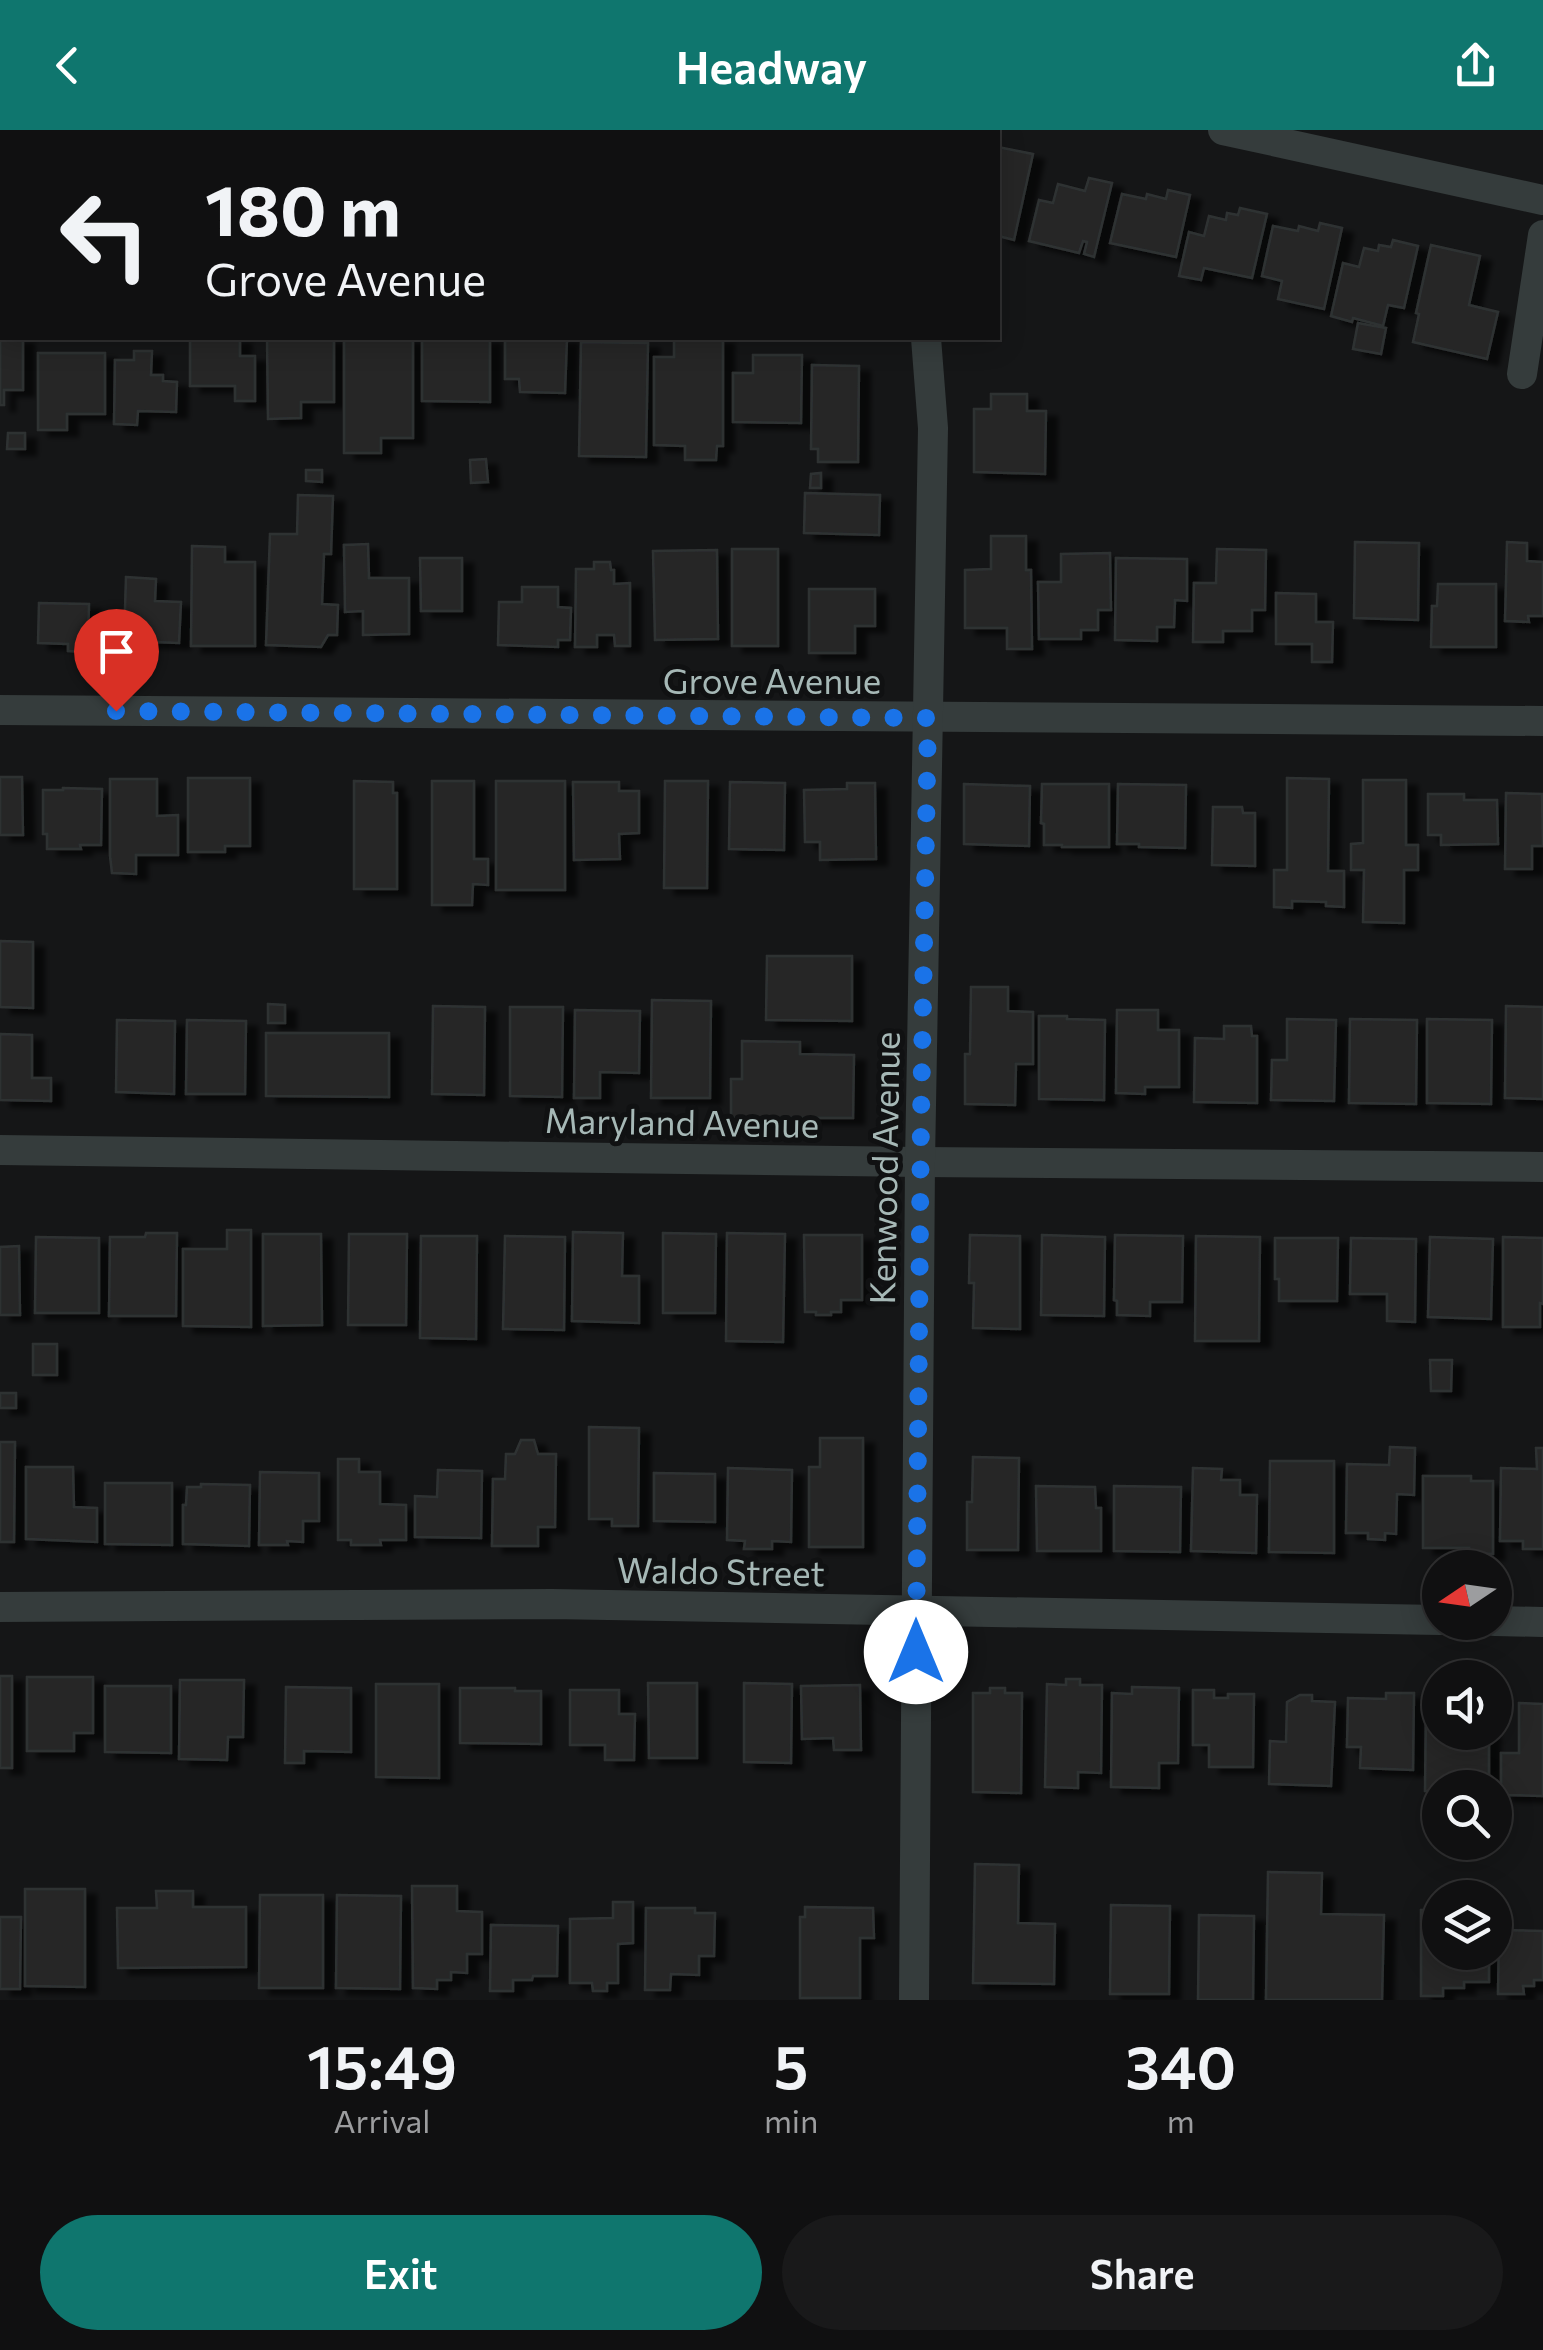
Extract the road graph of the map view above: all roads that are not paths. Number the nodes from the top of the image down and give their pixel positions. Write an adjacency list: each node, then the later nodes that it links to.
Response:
1 (1223, 130): 2 (street)
2 (1543, 200)
3 (1543, 235): 5 (street)
4 (926, 340): 7 (street, Kenwood Avenue)
5 (1522, 374)
6 (0, 710): 7 (street, Grove Avenue)
7 (928, 718): 8 (street, Grove Avenue); 10 (street, Kenwood Avenue)
8 (1543, 721)
9 (0, 1150): 10 (street, Maryland Avenue)
10 (920, 1162): 11 (street, Maryland Avenue); 13 (street, Kenwood Avenue)
11 (1543, 1166)
12 (0, 1607): 13 (street, Waldo Street)
13 (917, 1612): 14 (street, Waldo Street); 17 (street, Kenwood Avenue)
14 (1422, 1620)
15 (1512, 1622): 16 (street)
16 (1543, 1622)
17 (914, 2000)

